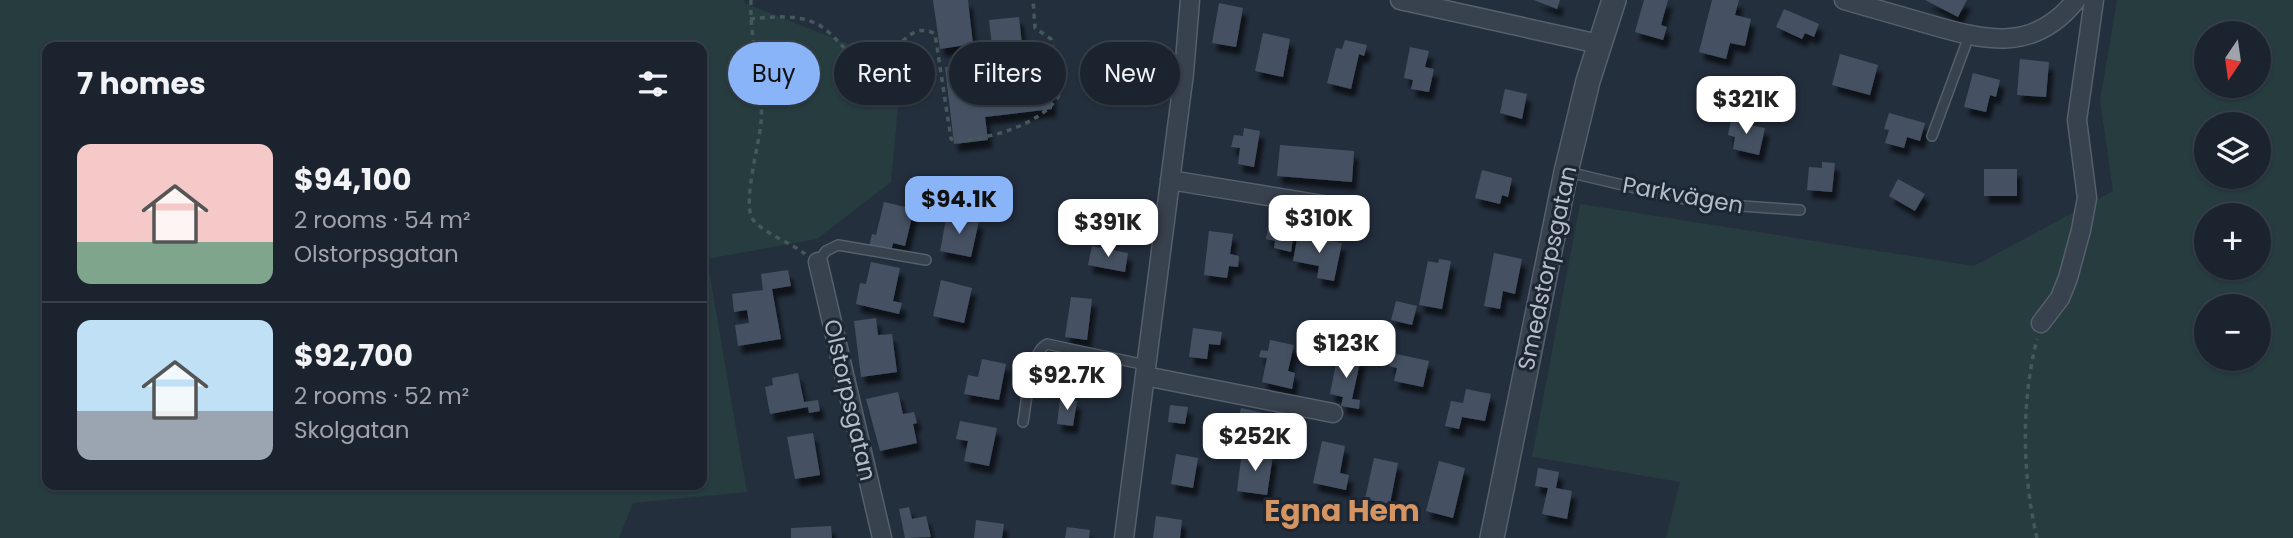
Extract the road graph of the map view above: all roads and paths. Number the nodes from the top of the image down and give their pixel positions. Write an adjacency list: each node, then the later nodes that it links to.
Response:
1 (751, 0): 9 (path)
2 (1033, 0): 9 (path)
3 (1190, 0): 14 (street)
4 (1400, 0): 11 (street)
5 (1614, 0): 11 (street, Smedstorpsgatan)
6 (1844, 0): 10 (street)
7 (2076, 0): 10 (street)
8 (2094, 0): 19 (street)
9 (750, 19): 18 (path)
10 (1969, 36): 12 (lane)
11 (1598, 44): 13 (street, Smedstorpsgatan)
12 (1933, 135)
13 (1566, 172): 16 (lane, Parkvägen); 25 (street, Smedstorpsgatan)
14 (1170, 180): 15 (street); 20 (street)
15 (1323, 205)
16 (1800, 210)
17 (926, 260): 18 (lane)
18 (818, 262): 23 (street, Olstorpsgatan)
19 (2041, 323): 26 (path)
20 (1146, 371): 21 (street); 22 (lane); 24 (street)
21 (1333, 413)
22 (1023, 422)
23 (882, 538)
24 (1124, 538)
25 (1492, 538)
26 (2037, 538)

